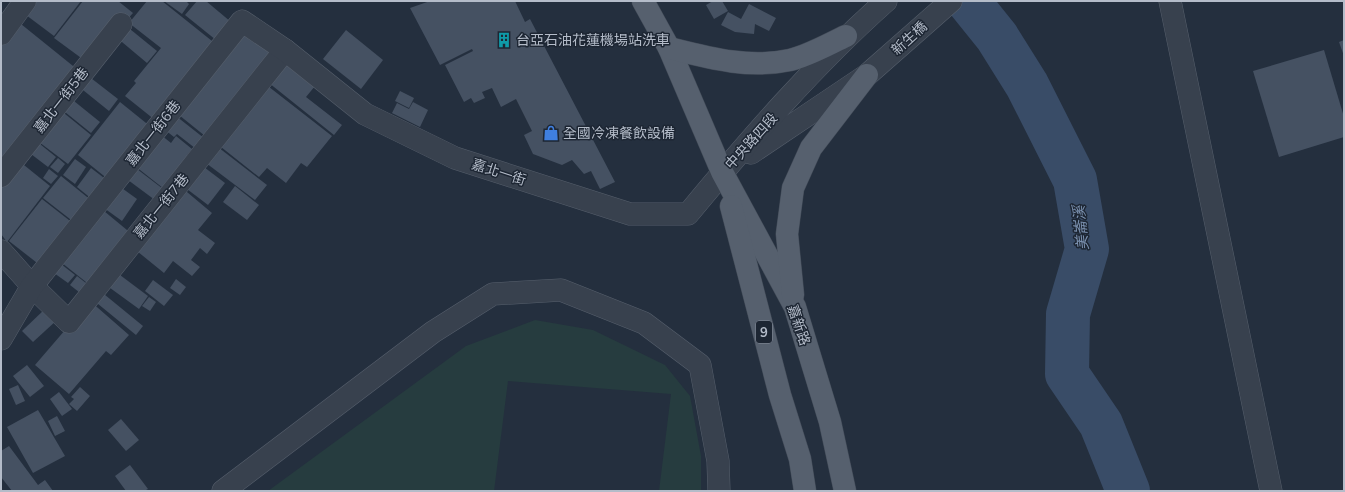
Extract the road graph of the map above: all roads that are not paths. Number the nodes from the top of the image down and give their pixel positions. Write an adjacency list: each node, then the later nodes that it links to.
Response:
1 (25, 1): 7 (street)
2 (643, 1): 9 (main road, 嘉新路 / 9)
3 (886, 1): 8 (street)
4 (951, 1): 11 (street, 新生橋)
5 (1170, 1): 24 (street)
6 (121, 24): 13 (street, 嘉北一街5巷)
7 (1, 34)
8 (846, 36): 9 (main road); 12 (street, 中央路四段)
9 (669, 48): 12 (main road, 嘉新路 / 9)
10 (285, 50): 12 (street, 嘉北一街); 15 (street, 嘉北一街6巷); 15 (street, 嘉北一街7巷)
11 (868, 75): 12 (street, 中央路四段); 16 (main road)
12 (722, 172): 16 (main road, 嘉新路 / 9); 22 (main road, 嘉新路 / 9)
13 (1, 176)
14 (1, 251): 15 (street)
15 (32, 286): 17 (street)
16 (795, 307): 23 (main road, 嘉新路 / 9)
17 (1, 339)
18 (718, 461): 19 (street); 20 (street); 21 (street)
19 (223, 491)
20 (719, 491)
21 (722, 491)
22 (805, 491)
23 (844, 491)
24 (1271, 491)

